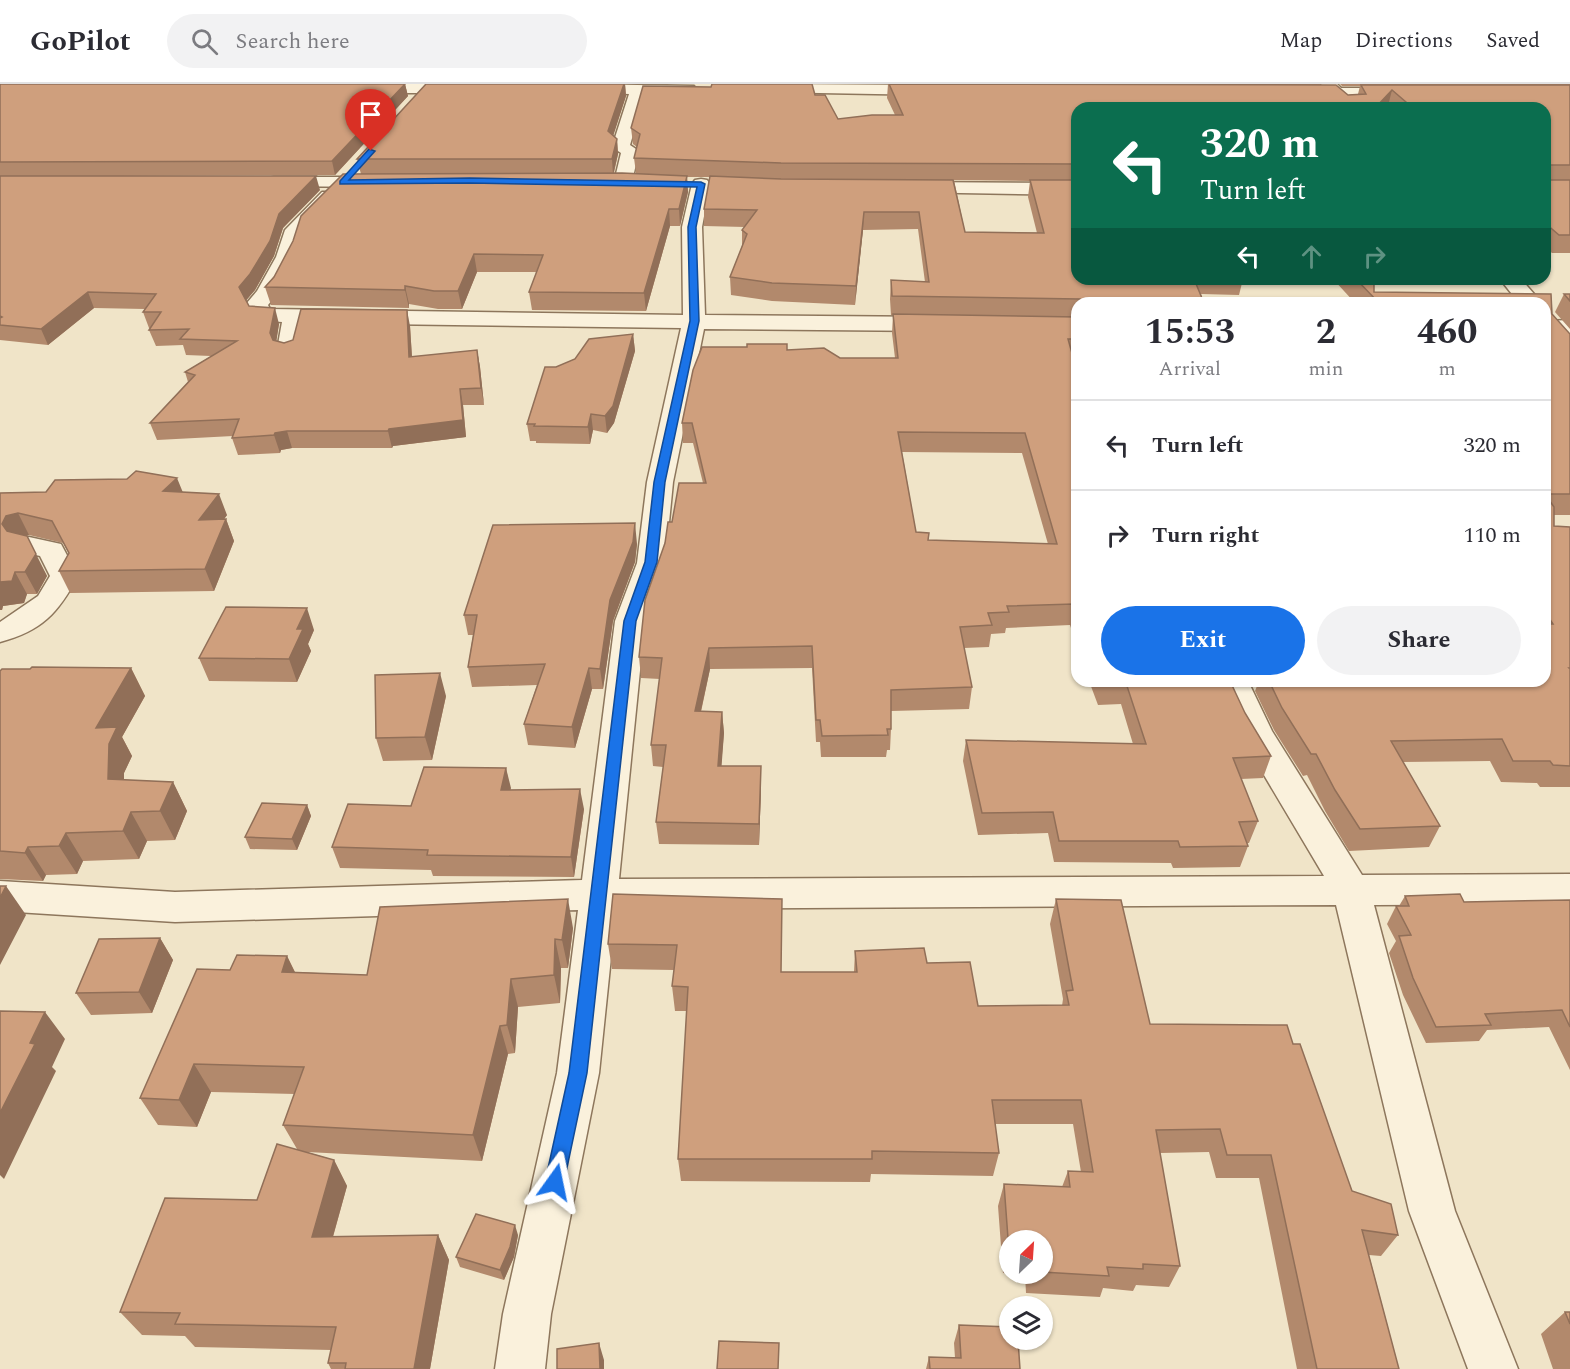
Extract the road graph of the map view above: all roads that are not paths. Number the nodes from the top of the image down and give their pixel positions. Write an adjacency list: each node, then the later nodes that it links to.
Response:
1 (430, 86): 2 (street); 3 (street); 13 (street)
2 (346, 88)
3 (488, 88)
4 (1333, 88): 10 (street); 11 (street); 12 (street)
5 (569, 89): 6 (street)
6 (638, 89): 7 (street); 19 (street)
7 (703, 89)
8 (760, 89): 9 (street)
9 (951, 90)
10 (1313, 93)
11 (1418, 93)
12 (1346, 102)
13 (414, 105)
14 (358, 165): 16 (street)
15 (260, 182): 16 (street)
16 (342, 182): 17 (street); 24 (street)
17 (400, 182)
18 (599, 182): 19 (street)
19 (623, 182): 25 (street)
20 (888, 188): 21 (street)
21 (1071, 189)
22 (1516, 285): 23 (street)
23 (1526, 297)
24 (294, 316): 25 (street); 29 (street)
25 (694, 321): 26 (street); 35 (street)
26 (964, 324)
27 (1554, 325): 28 (street)
28 (1570, 346)
29 (288, 350)
30 (29, 545): 31 (street)
31 (0, 632)
32 (1235, 687): 34 (street)
33 (1570, 889): 34 (street)
34 (1351, 890): 35 (street); 38 (street)
35 (599, 894): 36 (street); 37 (street)
36 (0, 896)
37 (520, 1369)
38 (1493, 1369)

